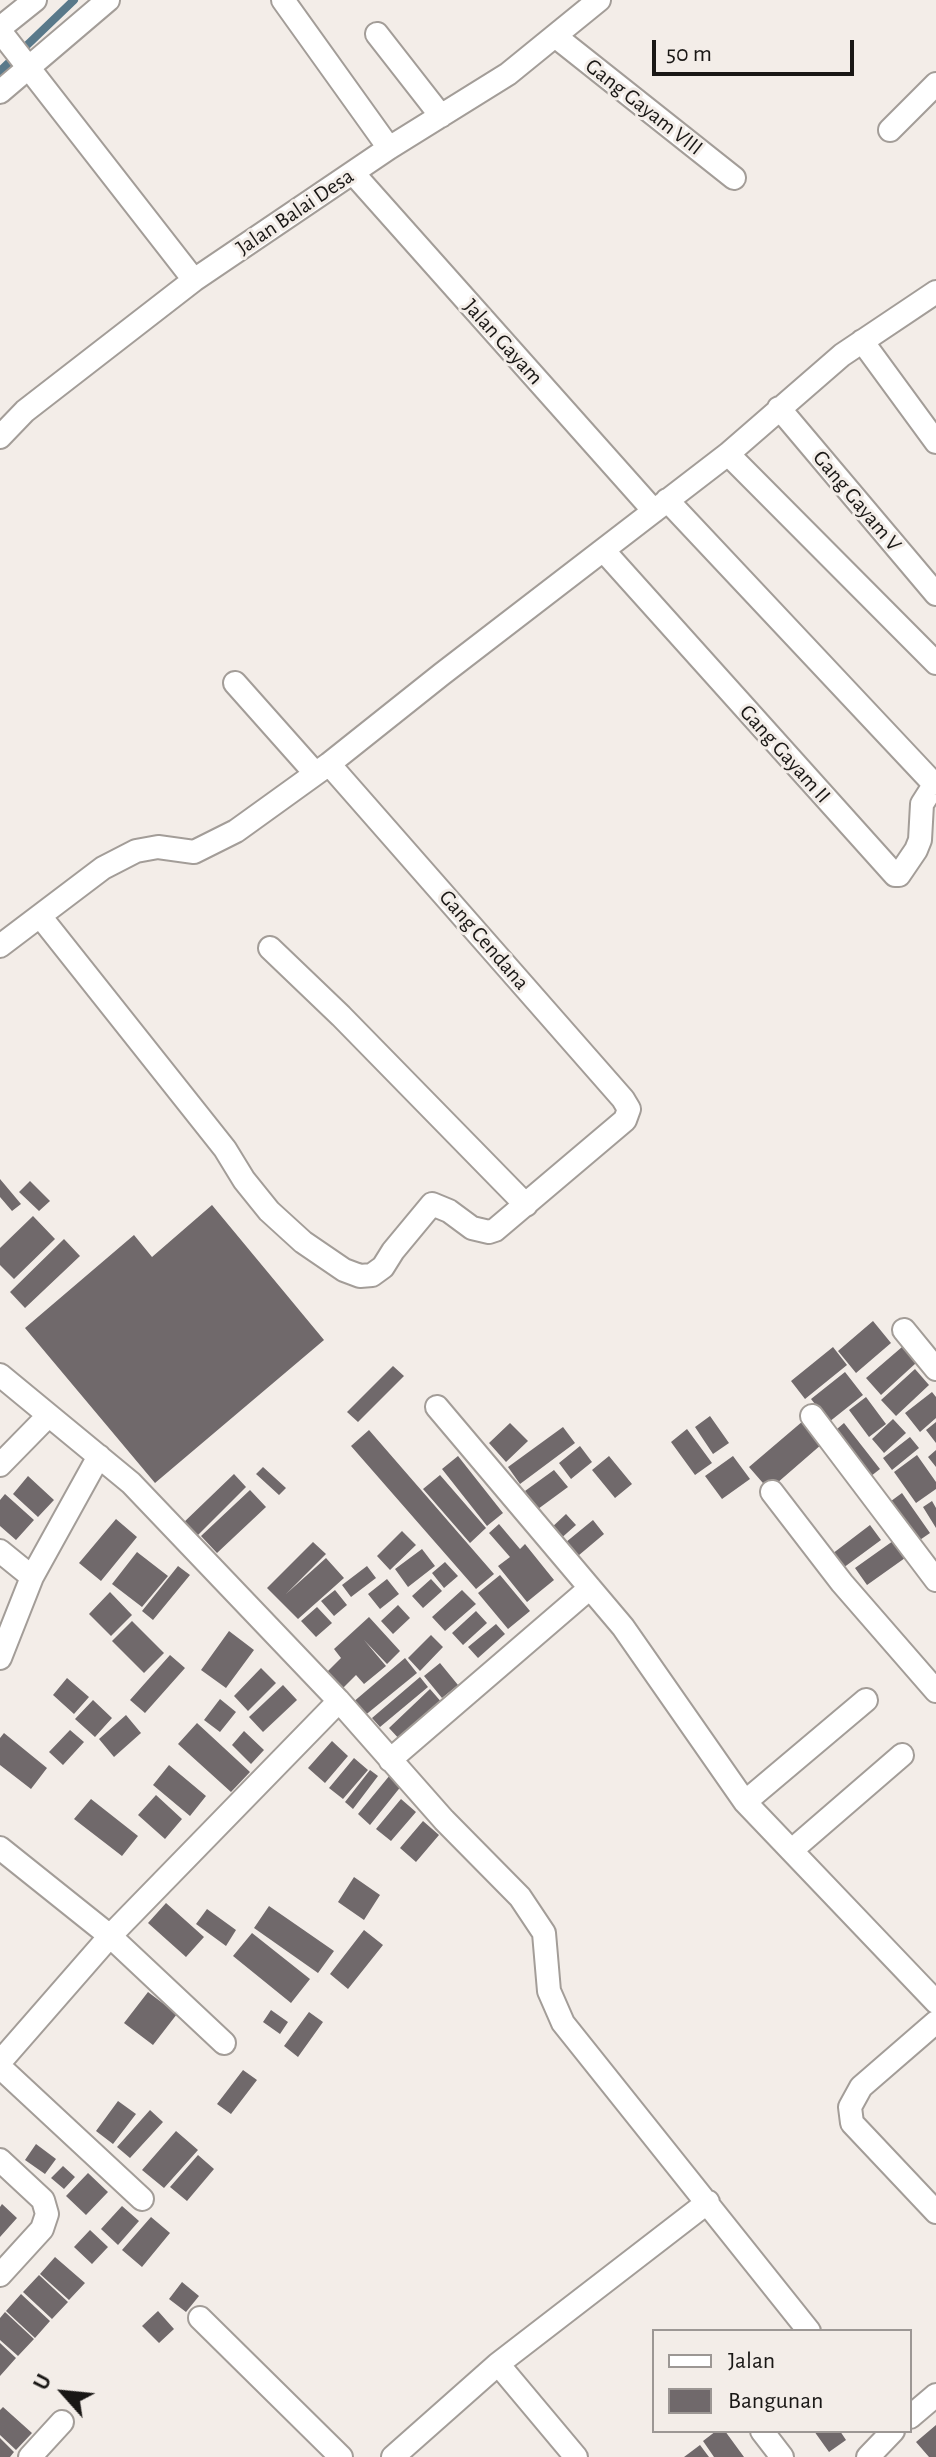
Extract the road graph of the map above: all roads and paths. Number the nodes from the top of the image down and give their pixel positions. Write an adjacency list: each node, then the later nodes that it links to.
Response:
1 (35, 0): 7 (street)
2 (108, 0): 7 (street)
3 (283, 0): 12 (street)
4 (599, 0): 6 (street, Jalan Balai Desa)
5 (377, 34): 10 (street)
6 (555, 36): 10 (street, Jalan Balai Desa); 14 (street, Gang Gayam VIII)
7 (11, 44): 9 (street); 15 (street)
8 (936, 84): 11 (street)
9 (0, 92)
10 (441, 116): 12 (street, Jalan Balai Desa)
11 (890, 130)
12 (389, 148): 13 (street, Jalan Balai Desa)
13 (353, 173): 15 (street, Jalan Balai Desa); 22 (street, Jalan Gayam)
14 (734, 178)
15 (194, 280): 19 (street, Jalan Balai Desa)
16 (936, 292): 17 (street)
17 (862, 341): 18 (street); 20 (street)
18 (779, 408): 21 (street); 24 (street, Gang Gayam V)
19 (0, 437)
20 (936, 442)
21 (728, 454): 22 (street); 25 (street)
22 (660, 506): 23 (street); 28 (street, Jalan Gayam)
23 (604, 551): 27 (street); 28 (street, Gang Gayam II)
24 (936, 594)
25 (936, 663)
26 (235, 683): 27 (street, Gang Cendana)
27 (322, 769): 29 (street); 32 (street, Gang Cendana)
28 (935, 783)
29 (40, 916): 30 (street); 32 (street)
30 (0, 946)
31 (270, 948): 32 (street)
32 (526, 1205)
33 (904, 1330): 34 (street)
34 (936, 1369)
35 (0, 1375): 37 (street)
36 (437, 1407): 45 (street)
37 (48, 1416): 39 (street); 40 (street)
38 (812, 1416): 44 (street)
39 (99, 1456): 43 (street); 49 (street)
40 (0, 1465)
41 (772, 1492): 47 (street)
42 (0, 1551): 43 (street)
43 (32, 1577): 46 (street)
44 (936, 1580)
45 (590, 1588): 51 (street); 52 (street)
46 (0, 1658)
47 (936, 1691)
48 (866, 1700): 52 (street)
49 (339, 1701): 51 (street); 55 (street)
50 (902, 1755): 54 (street)
51 (390, 1760): 62 (street)
52 (745, 1802): 54 (street)
53 (0, 1848): 55 (street)
54 (792, 1850): 56 (street)
55 (110, 1936): 58 (street); 59 (street)
56 (936, 2002)
57 (936, 2022): 63 (street)
58 (224, 2043)
59 (0, 2065): 61 (street)
60 (0, 2160): 64 (street)
61 (142, 2199)
62 (708, 2202): 66 (street); 67 (street)
63 (936, 2212)
64 (0, 2275)
65 (200, 2318): 74 (street)
66 (807, 2329)
67 (498, 2364): 75 (street); 76 (street)
68 (936, 2395): 69 (street)
69 (912, 2415)
70 (62, 2422): 73 (street)
71 (764, 2433): 77 (street)
72 (889, 2433): 78 (street)
73 (30, 2457)
74 (341, 2457)
75 (393, 2457)
76 (576, 2457)
77 (782, 2457)
78 (868, 2457)

